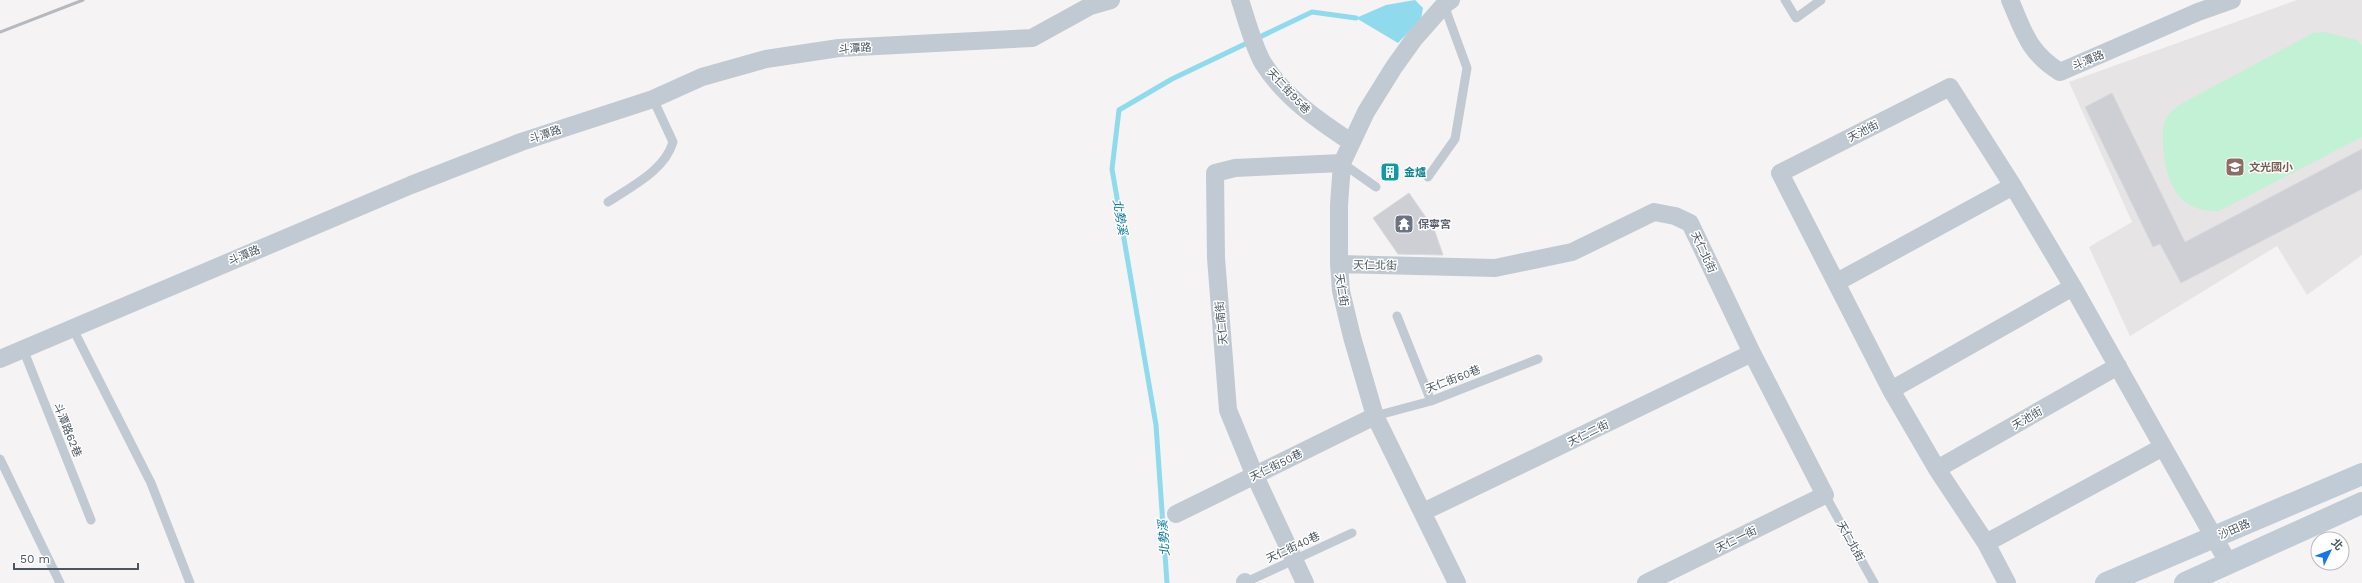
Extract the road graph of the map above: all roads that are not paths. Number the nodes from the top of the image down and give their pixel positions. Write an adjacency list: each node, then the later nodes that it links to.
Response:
1 (1111, 0): 8 (street, 斗潭路)
2 (1240, 0): 11 (street, 天仁街95巷)
3 (1785, 0): 4 (lane)
4 (1821, 0)
5 (2010, 0): 9 (street, 斗潭路)
6 (2232, 0): 9 (street)
7 (1445, 2): 11 (street, 天仁街); 13 (lane)
8 (1088, 3): 10 (street, 斗潭路)
9 (2195, 6)
10 (653, 99): 16 (lane); 21 (street, 斗潭路)
11 (1351, 142): 12 (street, 天仁街)
12 (1342, 163): 15 (lane); 17 (street, 天仁街); 34 (street, 天仁南街)
13 (1428, 177)
14 (2012, 186): 18 (street); 18 (street, 天池街); 19 (street, 天池街)
15 (1376, 187)
16 (608, 202)
17 (1339, 264): 23 (street, 天仁北街); 29 (street, 天仁街)
18 (1837, 282): 27 (street, 天池街)
19 (2073, 287): 26 (street, 天池街); 27 (street)
20 (1398, 316): 28 (lane)
21 (72, 327): 22 (street, 斗潭路); 46 (lane)
22 (23, 349): 24 (street, 斗潭路); 39 (lane, 斗潭路62巷)
23 (1752, 353): 35 (street, 天仁北街); 37 (street, 天仁二街)
24 (0, 359)
25 (1538, 359): 28 (lane, 天仁街60巷)
26 (2118, 366): 30 (street, 天池街); 32 (street, 天池街)
27 (1891, 390): 32 (street, 天池街)
28 (1431, 401): 29 (lane, 天仁街60巷)
29 (1375, 416): 34 (street, 天仁街50巷); 37 (street, 天仁街)
30 (2163, 447): 41 (street, 天池街); 42 (street)
31 (0, 459): 45 (lane)
32 (1937, 469): 42 (street, 天池街)
33 (2362, 474): 41 (street, 沙田路)
34 (1255, 476): 38 (street, 天仁街50巷); 43 (street, 天仁南街)
35 (1825, 495): 50 (street, 天仁一街); 51 (lane, 天仁北街)
36 (2362, 503): 44 (street)
37 (1424, 512): 49 (street, 天仁街)
38 (1176, 514)
39 (91, 520)
40 (1352, 533): 43 (lane, 天仁街40巷)
41 (2214, 538): 44 (street, 天池街); 53 (street, 沙田路)
42 (1986, 543): 52 (street, 天池街)
43 (1295, 559): 47 (lane, 天仁街40巷); 48 (street, 天仁南街)
44 (2229, 564): 54 (street)
45 (60, 583)
46 (190, 583)
47 (1245, 583)
48 (1305, 583)
49 (1457, 583)
50 (1646, 583)
51 (1874, 583)
52 (2007, 583)
53 (2106, 583)
54 (2185, 583)

